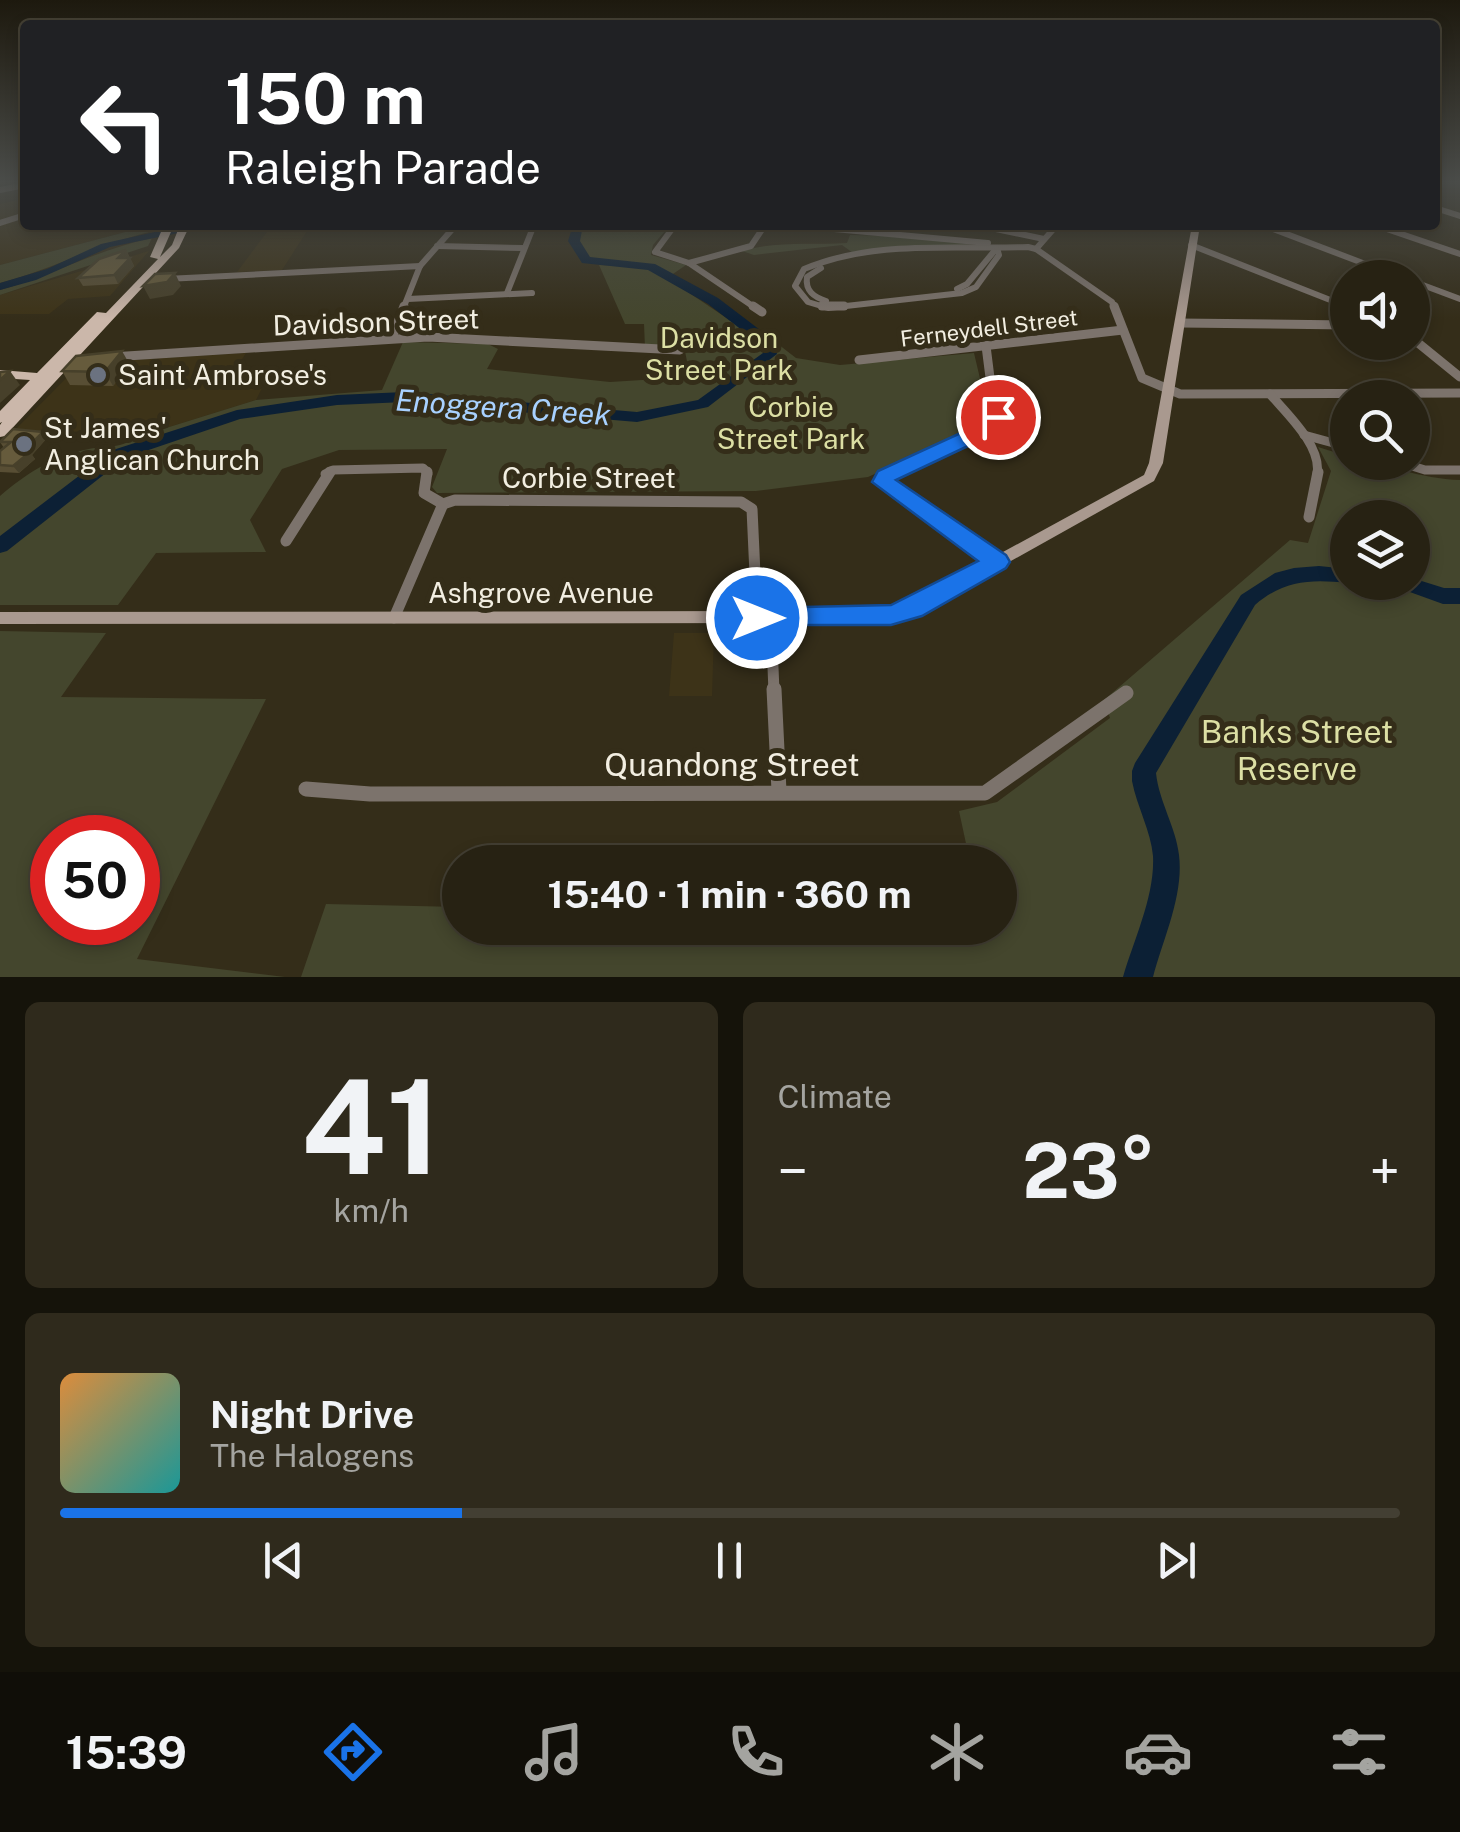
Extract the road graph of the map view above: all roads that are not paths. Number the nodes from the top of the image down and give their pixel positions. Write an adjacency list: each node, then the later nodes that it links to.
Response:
1 (168, 230): 38 (main road)
2 (184, 230): 23 (main road)
3 (451, 230): 15 (street)
4 (532, 230): 16 (street)
5 (670, 230): 21 (street)
6 (762, 230): 21 (street)
7 (821, 230): 18 (street)
8 (1025, 230): 13 (street)
9 (1051, 230): 13 (street)
10 (1195, 230): 14 (main road, Ashgrove Avenue)
11 (1275, 230): 20 (street)
12 (1390, 230): 19 (street)
13 (1044, 236): 17 (street)
14 (1192, 245): 29 (street); 31 (main road, Ashgrove Avenue)
15 (437, 246): 16 (street); 22 (street)
16 (522, 248): 26 (street)
17 (1031, 249): 18 (street); 33 (street)
18 (996, 251): 18 (street)
19 (1460, 254)
20 (1354, 260)
21 (689, 263): 30 (street)
22 (420, 266): 23 (street); 27 (street)
23 (144, 280): 38 (main road)
24 (1430, 288): 28 (street)
25 (532, 293): 26 (street)
26 (507, 294): 27 (street)
27 (408, 299): 34 (street)
28 (1460, 299)
29 (1330, 300)
30 (762, 312)
31 (1180, 324): 32 (street); 43 (main road, Ashgrove Avenue)
32 (1330, 325)
33 (1122, 330): 35 (street, Ferneydell Street); 43 (street)
34 (392, 338): 36 (street, Davidson Street); 38 (street, Davidson Street)
35 (986, 346): 39 (street, Ferneydell Street); 55 (street)
36 (680, 350)
37 (1430, 353): 42 (street)
38 (67, 356): 41 (main road); 47 (main road)
39 (858, 360)
40 (0, 374): 41 (main road)
41 (41, 375): 46 (main road)
42 (1460, 377)
43 (1166, 390): 45 (street); 55 (main road, Ashgrove Avenue)
44 (1460, 393): 45 (street)
45 (1270, 394): 48 (street)
46 (0, 418)
47 (0, 434)
48 (1304, 435): 49 (street); 53 (street)
49 (1330, 443)
50 (1430, 470): 51 (street)
51 (1460, 470)
52 (442, 504): 54 (street); 57 (street); 58 (street, Corbie Street)
53 (1309, 517)
54 (286, 534)
55 (998, 562): 58 (main road, Ashgrove Avenue)
56 (0, 618): 57 (main road, Ashgrove Avenue)
57 (394, 618): 58 (main road, Ashgrove Avenue)
58 (764, 618): 61 (street)
59 (1126, 693): 61 (street, Quandong Street)
60 (306, 788): 61 (street, Quandong Street)
61 (779, 791)

